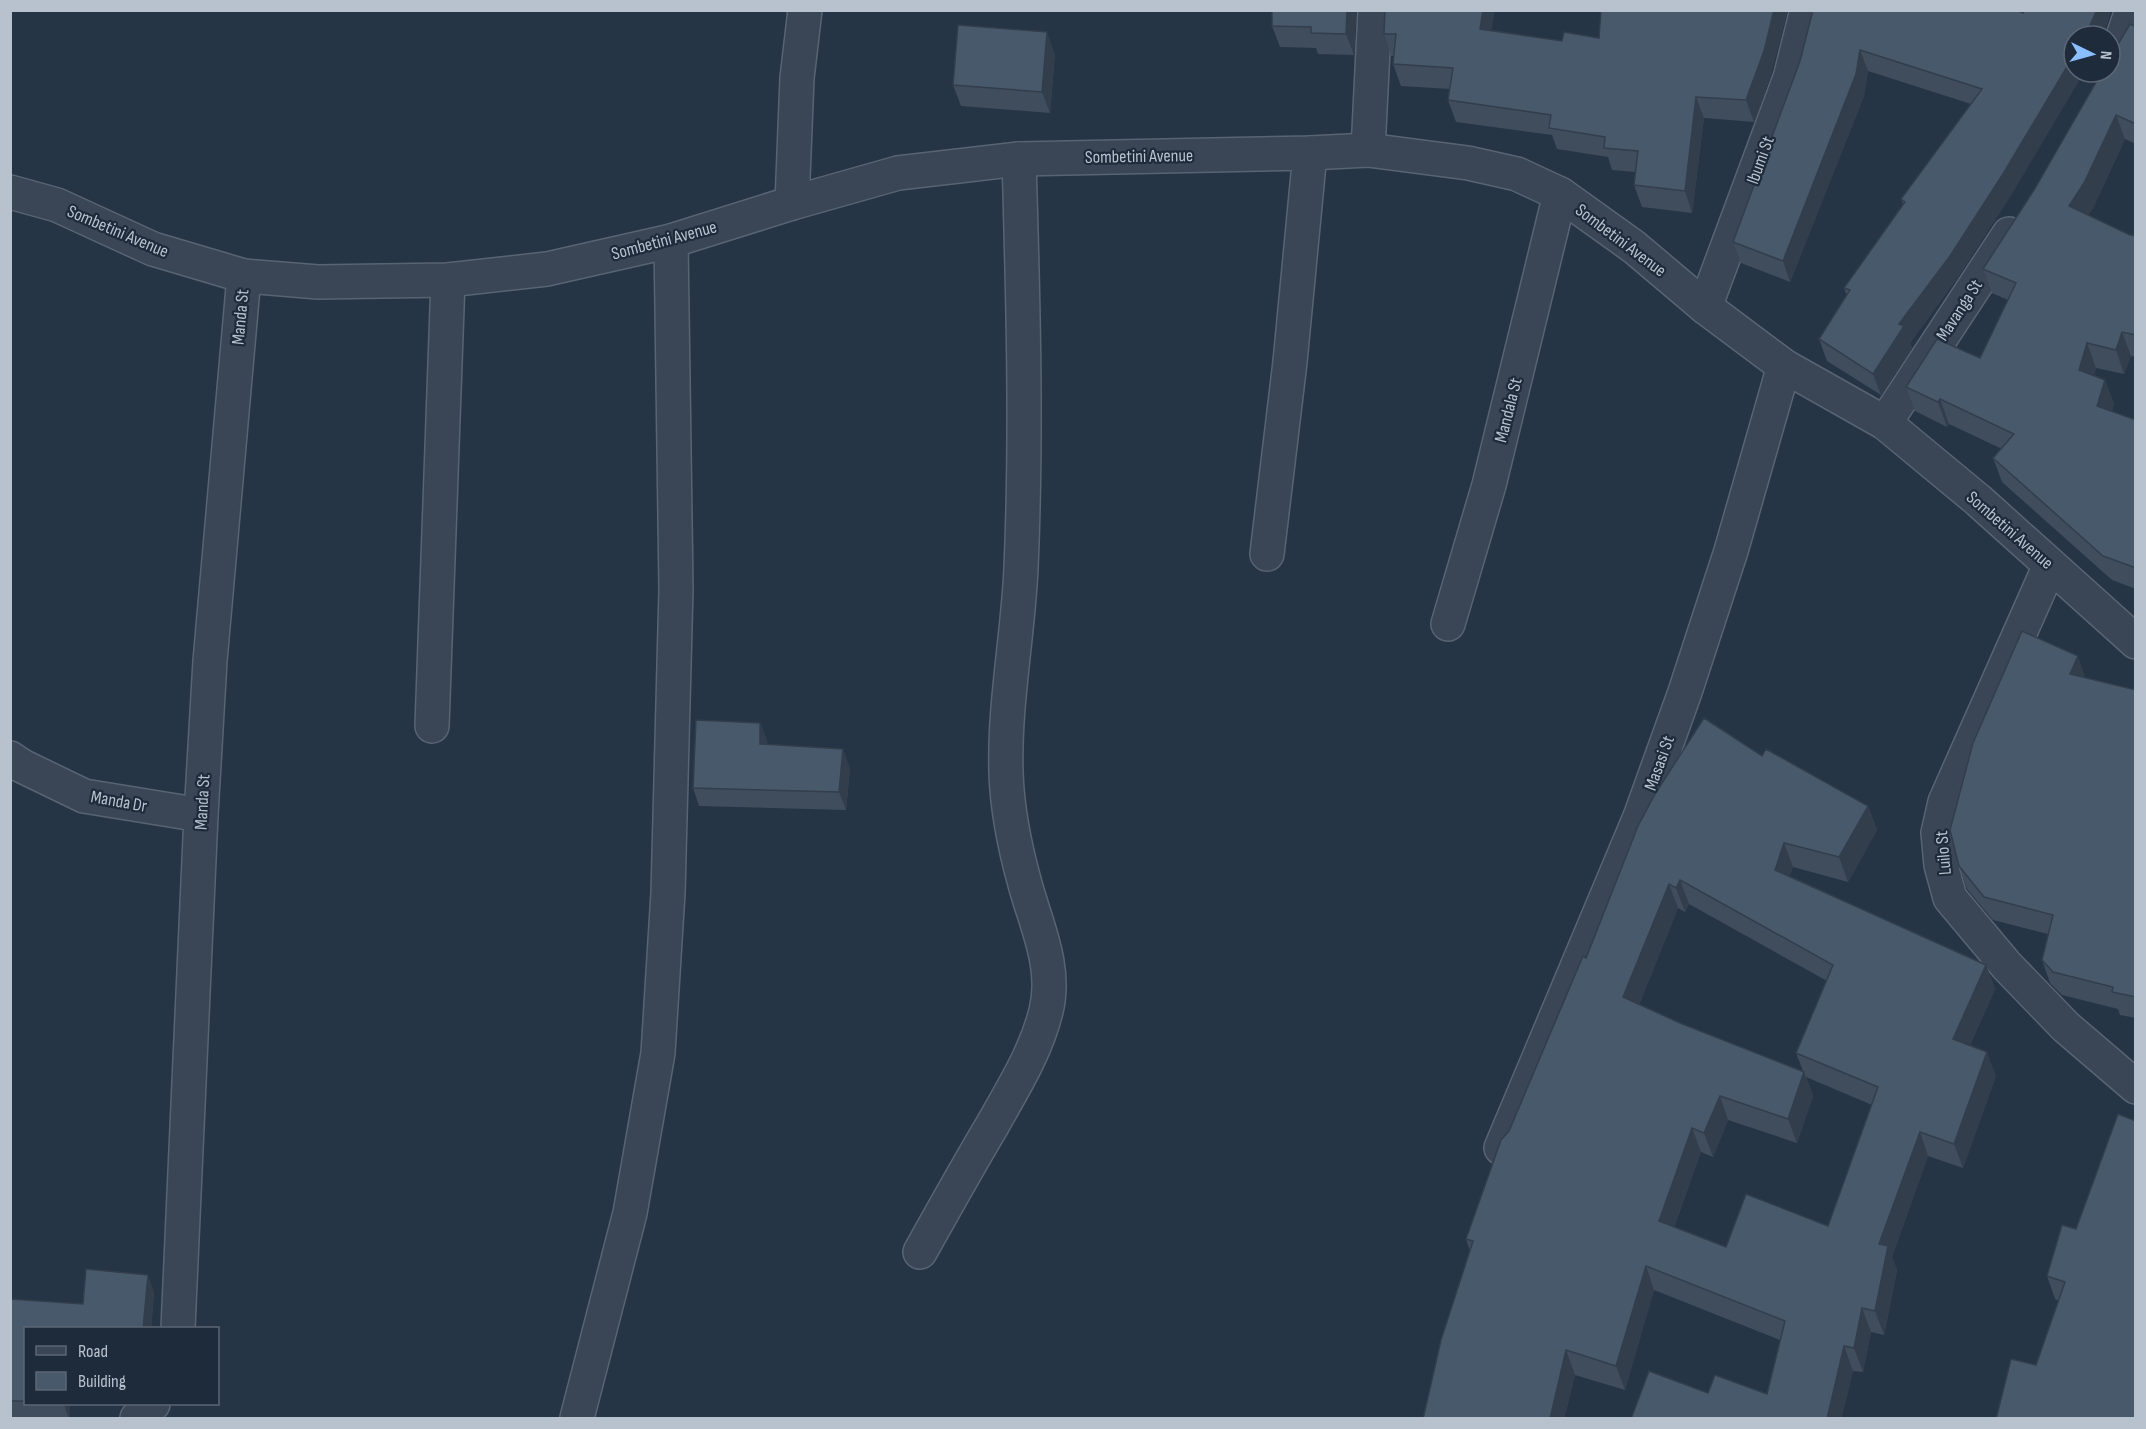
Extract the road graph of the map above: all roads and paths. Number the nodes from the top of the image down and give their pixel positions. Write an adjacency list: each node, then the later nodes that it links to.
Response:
1 (805, 10): 11 (street)
2 (1376, 10): 6 (street)
3 (1807, 10): 16 (street, Ibumi St)
4 (2132, 10): 5 (street)
5 (2122, 39)
6 (1368, 150): 7 (street, Sombetini Avenue); 10 (street, Sombetini Avenue)
7 (1310, 153): 8 (street, Sombetini Avenue); 19 (street)
8 (1019, 159): 11 (street, Sombetini Avenue); 28 (street)
9 (10, 192): 14 (street, Sombetini Avenue)
10 (1560, 194): 16 (street, Sombetini Avenue); 21 (street, Mandala St)
11 (792, 203): 13 (street, Sombetini Avenue)
12 (2027, 206): 18 (street, Mavanga St)
13 (672, 241): 15 (street, Sombetini Avenue); 32 (street)
14 (244, 276): 15 (street, Sombetini Avenue); 25 (street, Manda St)
15 (448, 280): 23 (street)
16 (1705, 307): 17 (street, Sombetini Avenue)
17 (1784, 366): 18 (street, Sombetini Avenue); 27 (street, Masasi St)
18 (1885, 423): 20 (street, Sombetini Avenue)
19 (1267, 554)
20 (2050, 565): 22 (street, Sombetini Avenue); 26 (street, Luilo St)
21 (1448, 624)
22 (2136, 642)
23 (432, 726)
24 (10, 758): 25 (street, Manda Dr)
25 (201, 815): 29 (street, Manda St)
26 (2136, 1087)
27 (1501, 1149)
28 (920, 1252)
29 (178, 1327)
30 (152, 1405): 31 (street)
31 (137, 1419)
32 (578, 1419)

